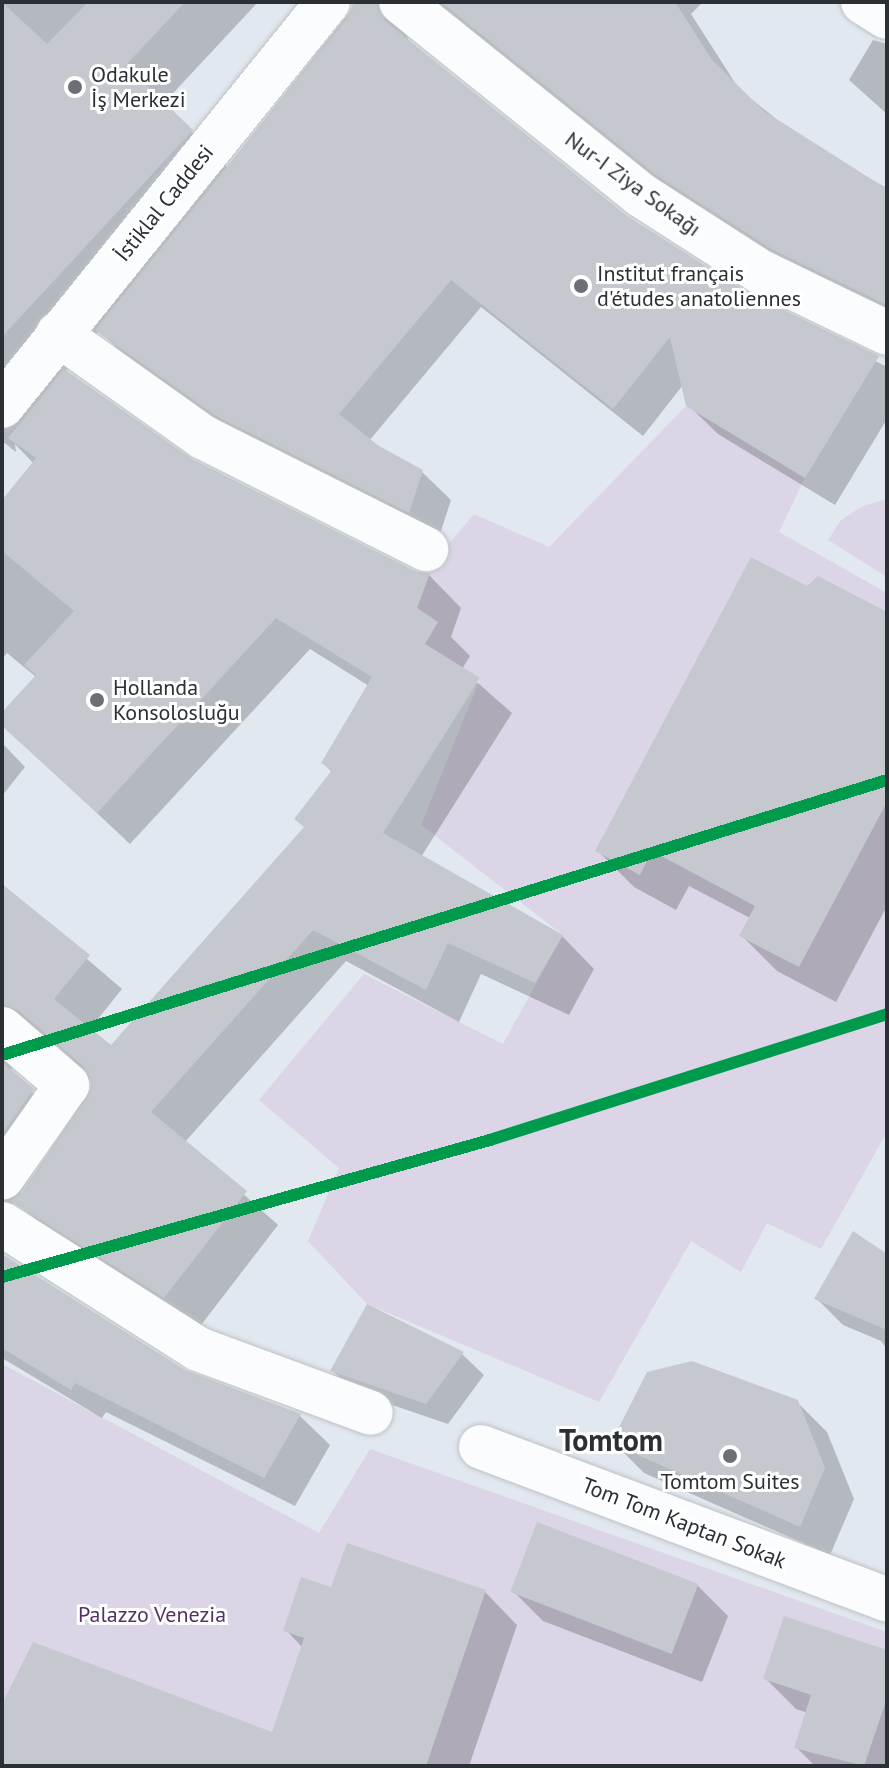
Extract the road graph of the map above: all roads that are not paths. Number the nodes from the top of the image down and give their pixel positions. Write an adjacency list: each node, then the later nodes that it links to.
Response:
1 (328, 2): 6 (street, İstiklal Caddesi)
2 (401, 2): 5 (street, Nur-I Ziya Sokağı)
3 (863, 2): 4 (street)
4 (887, 17)
5 (887, 333)
6 (58, 334): 7 (street, İstiklal Caddesi); 8 (street)
7 (2, 406)
8 (426, 549)
9 (2, 1029): 10 (street)
10 (2, 1178)
11 (2, 1224): 12 (street)
12 (371, 1413)
13 (481, 1447): 14 (street, Tom Tom Kaptan Sokak)
14 (887, 1600)

